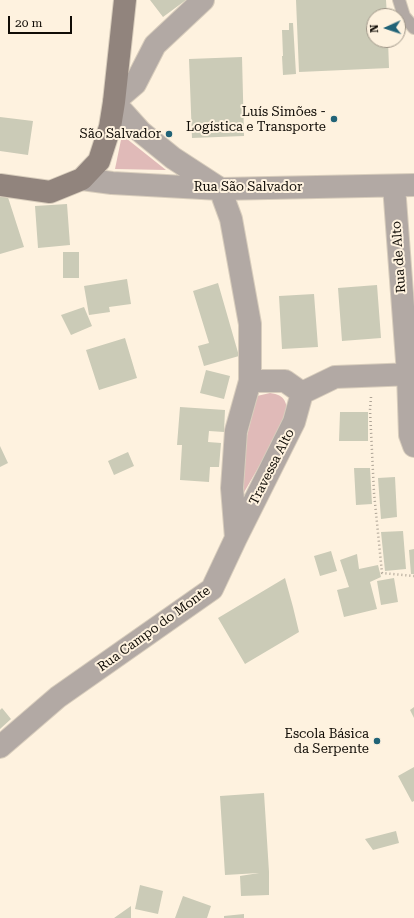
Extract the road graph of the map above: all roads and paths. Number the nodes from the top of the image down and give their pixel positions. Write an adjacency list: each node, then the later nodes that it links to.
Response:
1 (125, 0): 5 (street)
2 (203, 0): 5 (street)
3 (399, 0): 4 (lane)
4 (414, 28)
5 (114, 102): 6 (street); 9 (street)
6 (82, 179): 7 (street); 9 (street, Rua São Salvador)
7 (0, 185)
8 (404, 186): 9 (street, Rua São Salvador); 10 (street, Rua de Alto)
9 (220, 188): 12 (street, Rua Campo do Monte)
10 (411, 374): 11 (street); 14 (street, Rua de Alto)
11 (373, 376): 13 (street); 16 (path)
12 (250, 381): 13 (street); 15 (street, Rua Campo do Monte)
13 (302, 393): 15 (street, Travessa Alto)
14 (414, 446)
15 (236, 538): 17 (street, Rua Campo do Monte)
16 (414, 576)
17 (0, 747)

